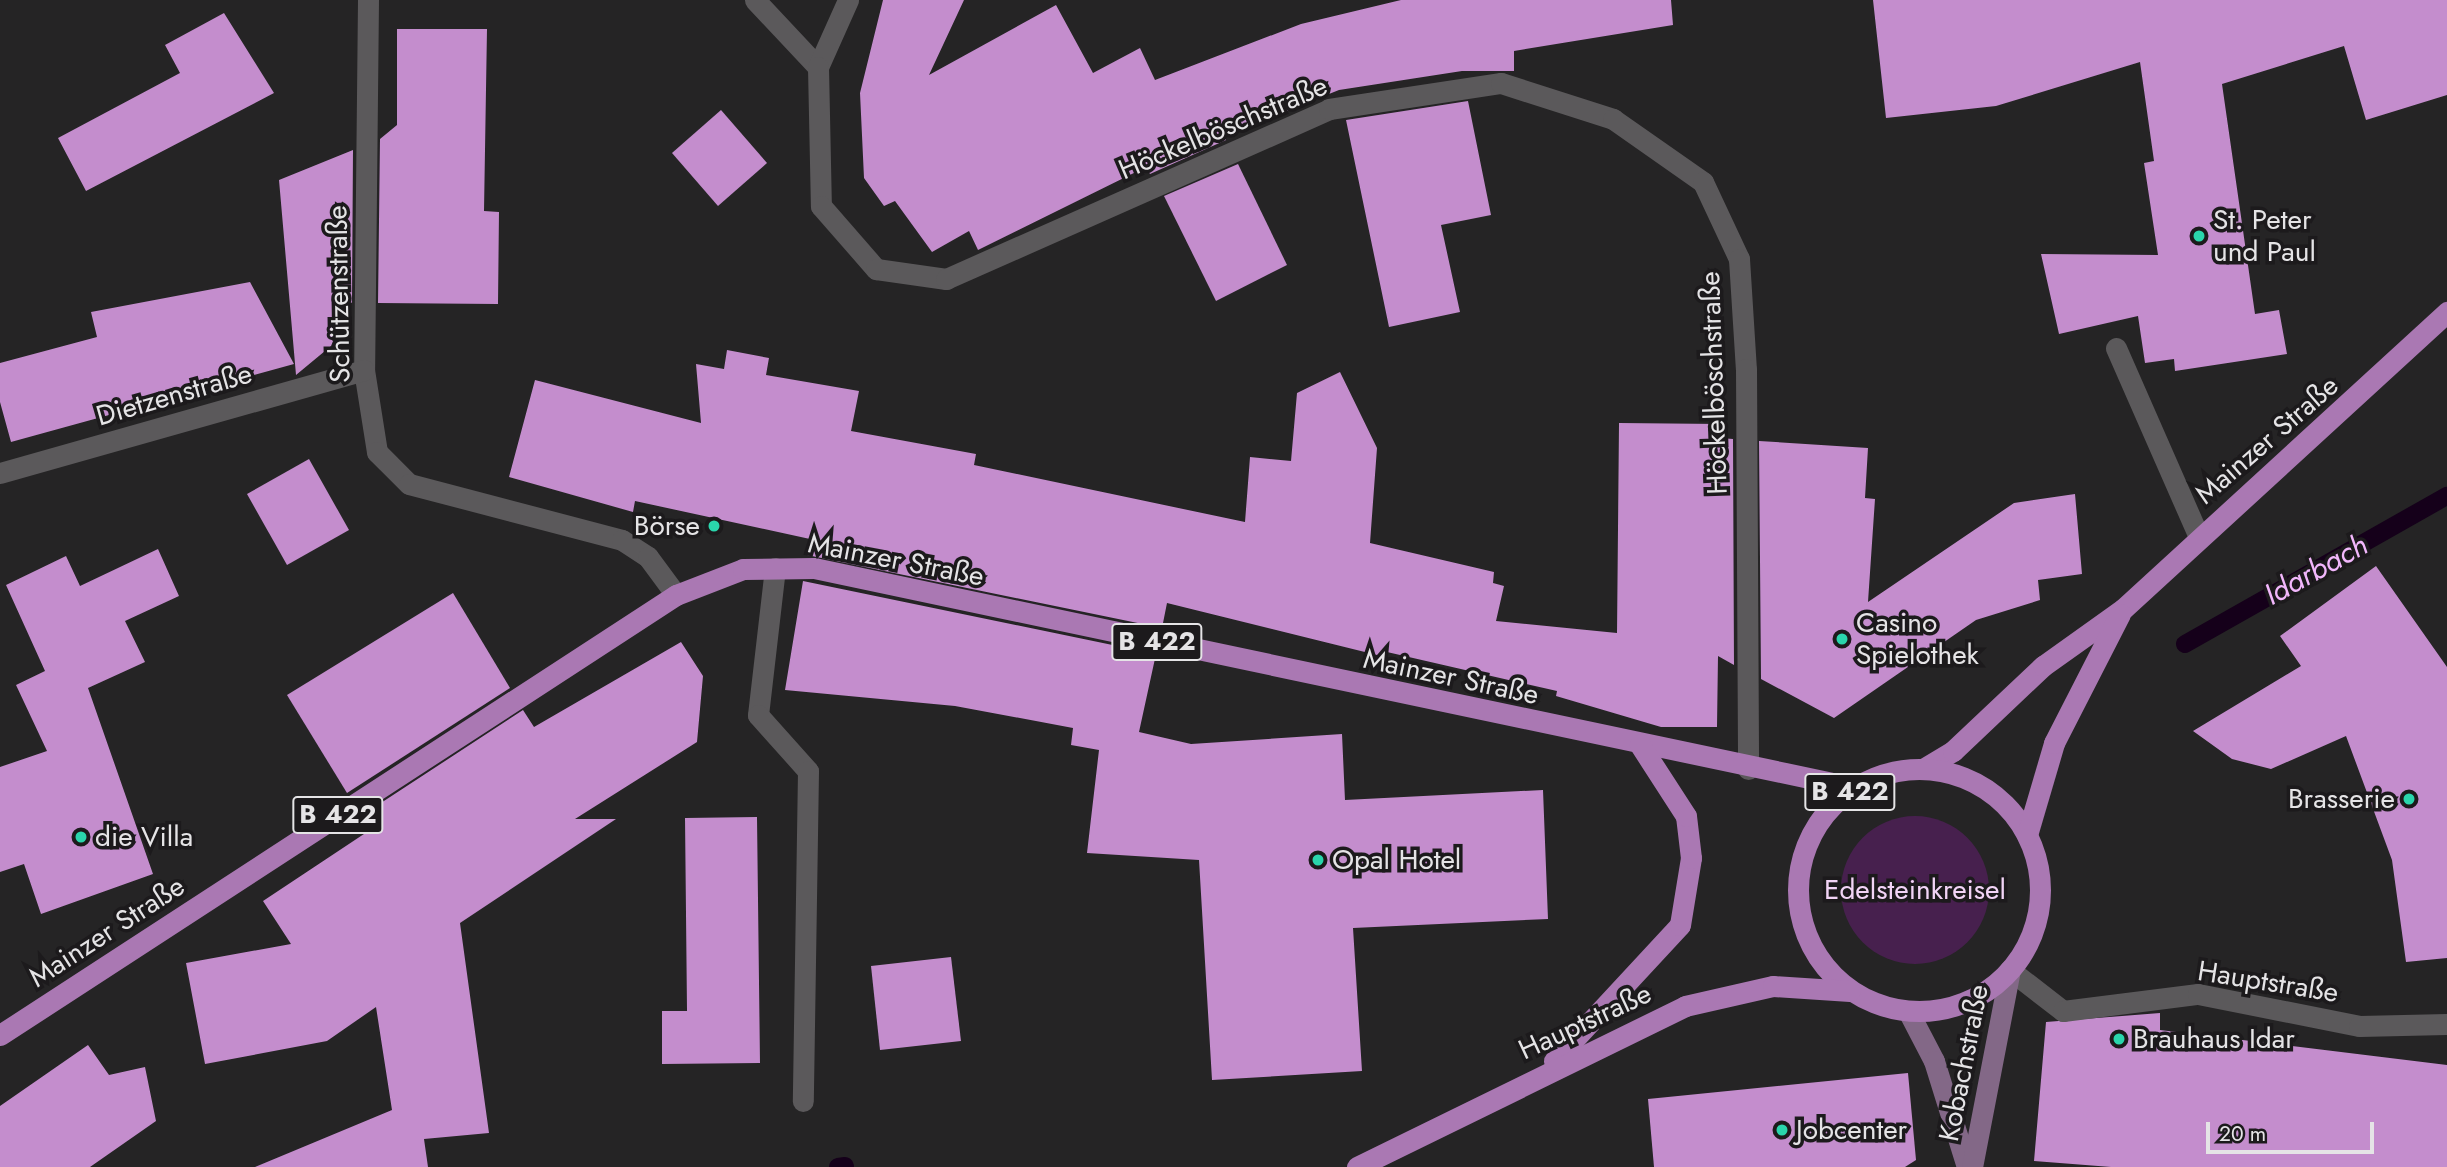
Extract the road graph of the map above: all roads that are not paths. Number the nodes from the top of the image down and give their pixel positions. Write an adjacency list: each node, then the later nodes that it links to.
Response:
1 (368, 0): 7 (street, Schützenstraße)
2 (755, 0): 4 (street)
3 (848, 0): 4 (street, Höckelböschstraße)
4 (818, 67): 14 (street, Höckelböschstraße)
5 (2447, 312): 9 (main road, Mainzer Straße / B 422)
6 (2116, 348): 9 (street)
7 (364, 370): 8 (street, Dietzenstraße); 11 (street, Schützenstraße)
8 (0, 473)
9 (2199, 537): 12 (main road, Mainzer Straße / B 422)
10 (775, 568): 11 (main road, Mainzer Straße / B 422); 13 (main road, Mainzer Straße / B 422); 24 (street)
11 (676, 595): 22 (main road, Mainzer Straße / B 422)
12 (2123, 609): 15 (main road, Mainzer Straße / B 422); 17 (main road, Mainzer Straße / B 422)
13 (1640, 745): 14 (main road, Mainzer Straße / B 422); 23 (main road)
14 (1748, 769): 16 (main road, Mainzer Straße / B 422)
15 (1923, 769): 16 (main road, B 422); 17 (main road, B 422)
16 (1856, 788): 19 (main road, B 422)
17 (2027, 835): 18 (main road, B 422)
18 (2010, 970): 20 (main road, B 422); 21 (street, Hauptstraße); 26 (street, Kobachstraße)
19 (1854, 992): 20 (main road, B 422); 23 (main road, Hauptstraße / B 422)
20 (1908, 1011): 26 (street, Kobachstraße)
21 (2447, 1024)
22 (0, 1035)
23 (1542, 1073): 25 (main road, Hauptstraße / B 422)
24 (803, 1101)
25 (1357, 1167)
26 (1970, 1167)

